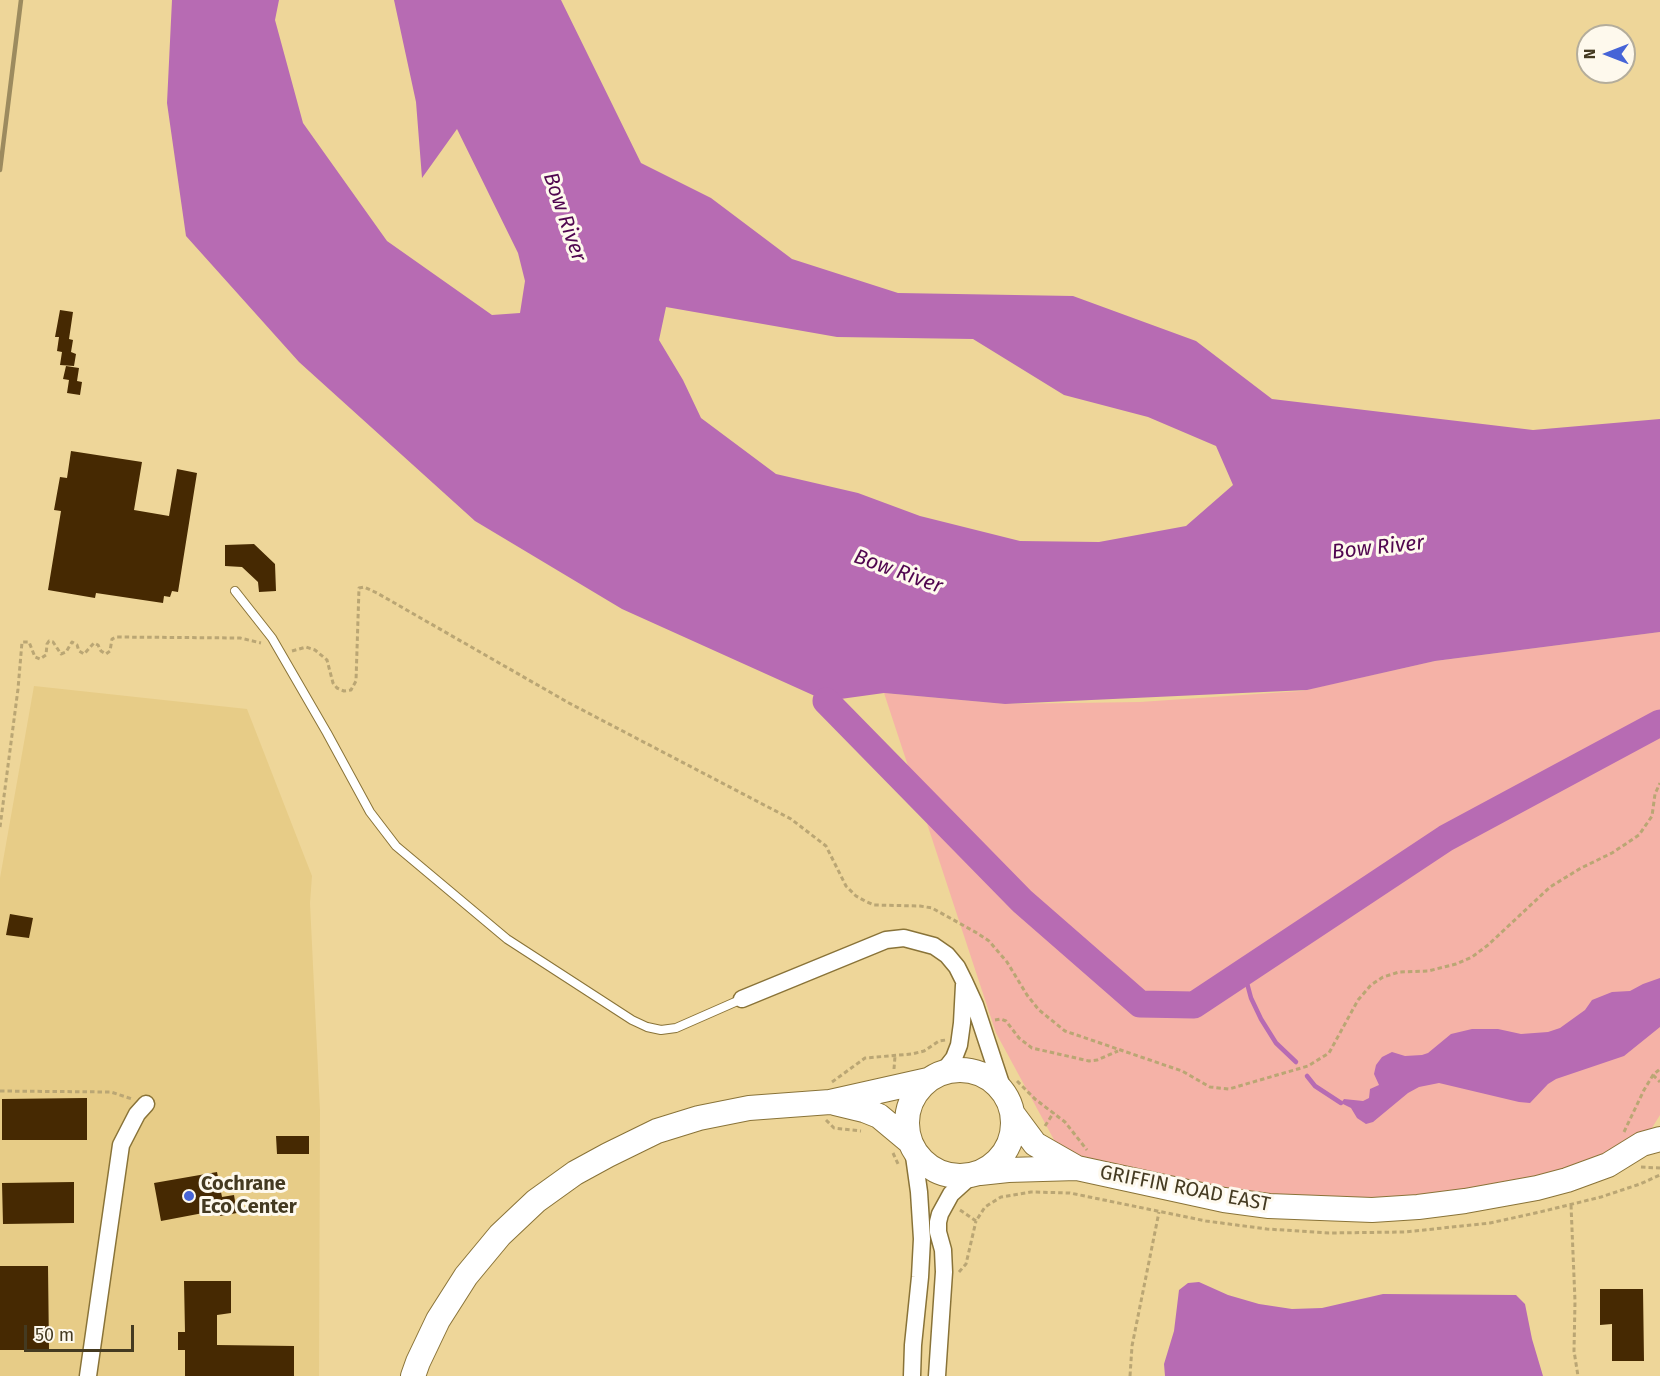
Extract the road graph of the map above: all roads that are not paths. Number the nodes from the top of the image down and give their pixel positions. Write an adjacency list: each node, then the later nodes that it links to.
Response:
1 (234, 591): 3 (lane)
2 (964, 981): 3 (street); 4 (street); 5 (street)
3 (742, 999)
4 (936, 1076): 5 (main road); 6 (main road); 10 (main road)
5 (1011, 1095): 11 (main road, GRIFFIN ROAD EAST); 12 (main road)
6 (830, 1102): 10 (main road); 14 (main road)
7 (146, 1104): 13 (street)
8 (1660, 1123): 9 (main road, GRIFFIN ROAD EAST)
9 (1642, 1139): 11 (main road, GRIFFIN ROAD EAST)
10 (905, 1147): 12 (main road); 15 (street)
11 (1077, 1168): 12 (main road, GRIFFIN ROAD EAST)
12 (976, 1174): 16 (street)
13 (88, 1376)
14 (413, 1376)
15 (912, 1376)
16 (937, 1376)

